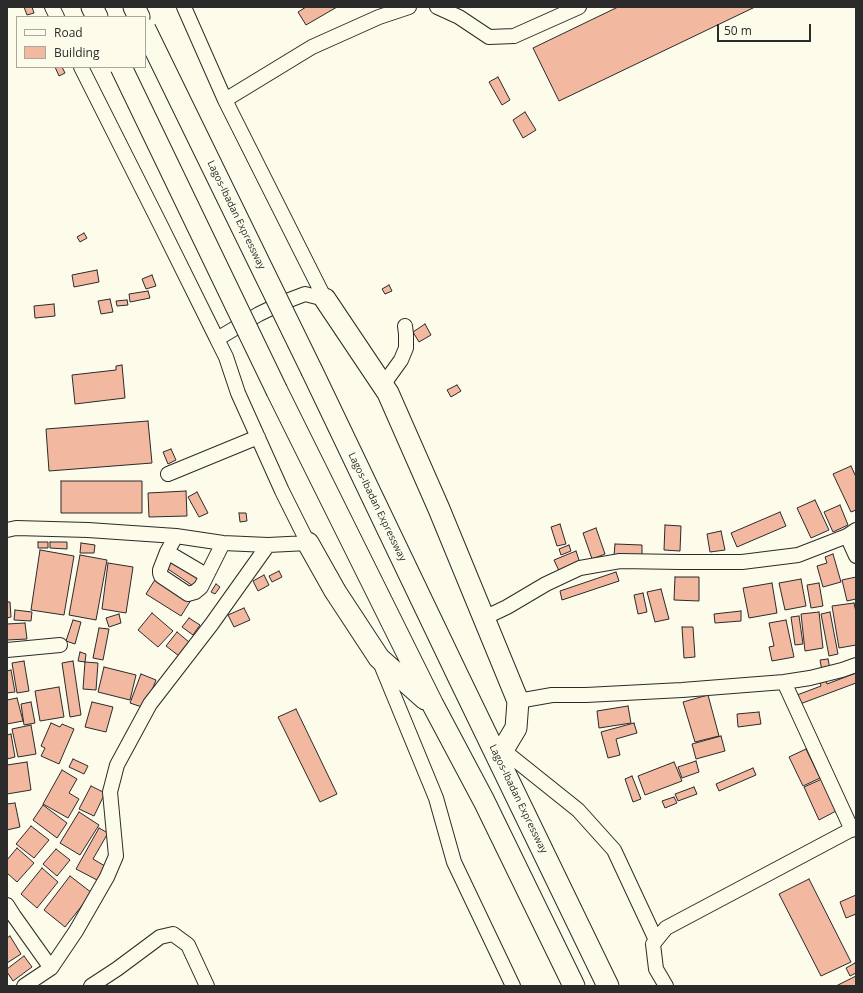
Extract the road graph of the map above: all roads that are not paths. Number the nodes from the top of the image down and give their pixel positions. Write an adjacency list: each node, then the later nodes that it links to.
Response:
1 (52, 7): 8 (street)
2 (92, 7): 9 (highway)
3 (134, 7): 10 (highway)
4 (184, 7): 14 (street)
5 (409, 7): 14 (street)
6 (437, 7): 7 (street)
7 (579, 7)
8 (56, 16)
9 (96, 16)
10 (138, 16)
11 (146, 31): 38 (highway, Lagos-Ibadan Expressway, bridge)
12 (82, 68): 17 (street)
13 (121, 68): 37 (highway, bridge)
14 (225, 100): 15 (street)
15 (325, 299): 17 (street); 18 (highway)
16 (405, 326): 18 (street)
17 (217, 339): 19 (street)
18 (383, 385): 30 (highway)
19 (258, 437): 20 (street); 25 (street)
20 (168, 474)
21 (7, 530): 23 (street)
22 (851, 533): 28 (street); 30 (street)
23 (176, 536): 24 (street); 27 (street)
24 (223, 543): 26 (street); 29 (street)
25 (308, 543): 26 (street); 33 (highway)
26 (268, 544): 42 (street)
27 (167, 552): 29 (street); 29 (street)
28 (856, 556)
29 (206, 575)
30 (484, 618): 36 (highway)
31 (60, 645): 32 (street)
32 (7, 650)
33 (379, 658): 37 (highway); 46 (street)
34 (856, 665): 35 (street)
35 (784, 682): 36 (street); 39 (street)
36 (518, 701): 38 (highway)
37 (433, 705): 47 (highway)
38 (500, 754): 41 (street); 48 (highway, Lagos-Ibadan Expressway)
39 (854, 829): 41 (street)
40 (7, 905): 42 (street)
41 (656, 940): 49 (street)
42 (51, 968): 43 (street)
43 (24, 986)
44 (90, 986): 45 (street)
45 (207, 986)
46 (513, 986)
47 (574, 986)
48 (608, 986)
49 (666, 986)

